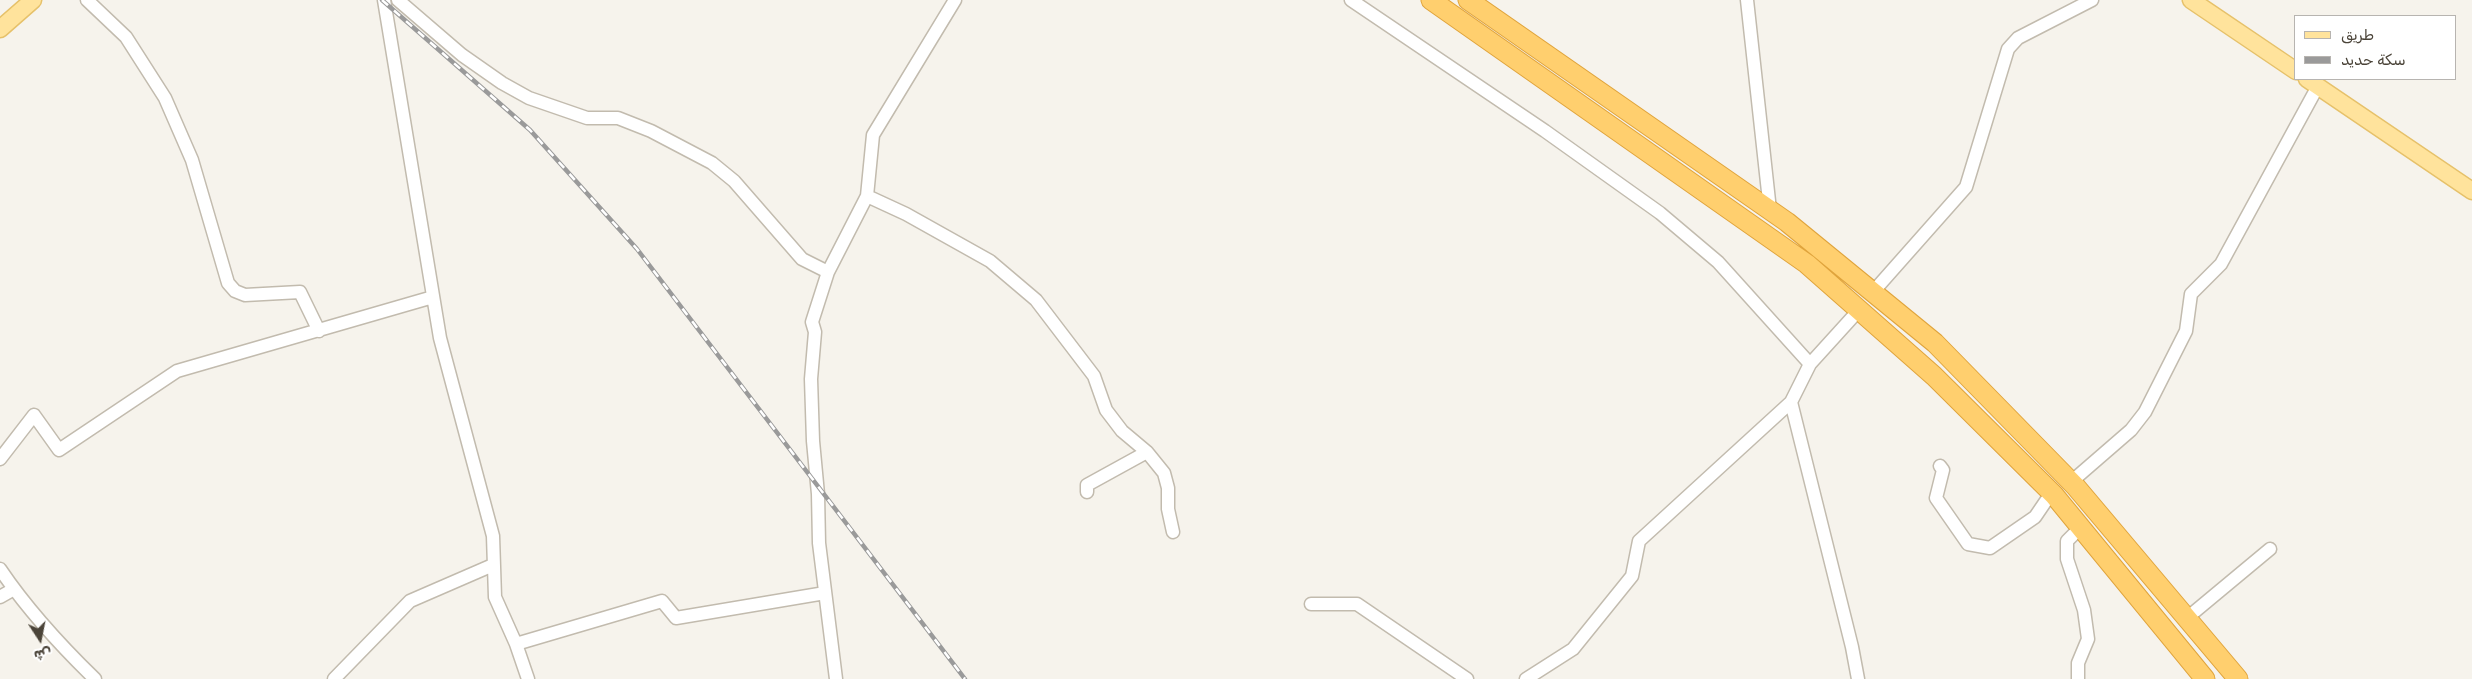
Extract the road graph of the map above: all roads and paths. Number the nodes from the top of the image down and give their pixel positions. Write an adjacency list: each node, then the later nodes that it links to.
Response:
1 (33, 0): 12 (main road)
2 (87, 0): 22 (street)
3 (384, 0): 20 (street)
4 (398, 0): 18 (street)
5 (955, 0): 16 (street)
6 (1351, 0): 23 (street)
7 (1430, 0): 21 (highway)
8 (1468, 0): 17 (highway)
9 (1747, 0): 17 (street)
10 (2092, 0): 19 (street)
11 (2191, 0): 13 (main road)
12 (0, 29)
13 (2294, 70)
14 (2313, 83): 15 (main road); 28 (street)
15 (2472, 191)
16 (867, 196): 18 (street); 25 (street)
17 (1770, 210): 19 (highway)
18 (828, 272): 37 (street)
19 (1873, 292): 28 (highway)
20 (433, 297): 22 (street); 34 (street)
21 (1859, 310): 23 (street); 30 (highway)
22 (319, 331): 26 (street)
23 (1810, 364): 24 (street)
24 (1790, 402): 47 (street); 48 (street)
25 (1147, 452): 29 (street); 32 (street)
26 (0, 459)
27 (1940, 466): 30 (street)
28 (2072, 482): 40 (highway)
29 (1087, 492)
30 (2052, 492): 31 (highway)
31 (2081, 527): 49 (street); 50 (highway)
32 (1173, 532)
33 (2270, 550): 40 (street)
34 (493, 565): 41 (street); 43 (street)
35 (0, 569): 36 (street)
36 (14, 589): 38 (street); 42 (street)
37 (825, 593): 41 (street); 45 (street)
38 (0, 597)
39 (1311, 604): 46 (street)
40 (2186, 618): 51 (highway)
41 (516, 644): 44 (street)
42 (95, 679)
43 (334, 679)
44 (528, 679)
45 (836, 679)
46 (1467, 679)
47 (1526, 679)
48 (1858, 679)
49 (2078, 679)
50 (2205, 679)
51 (2238, 679)

